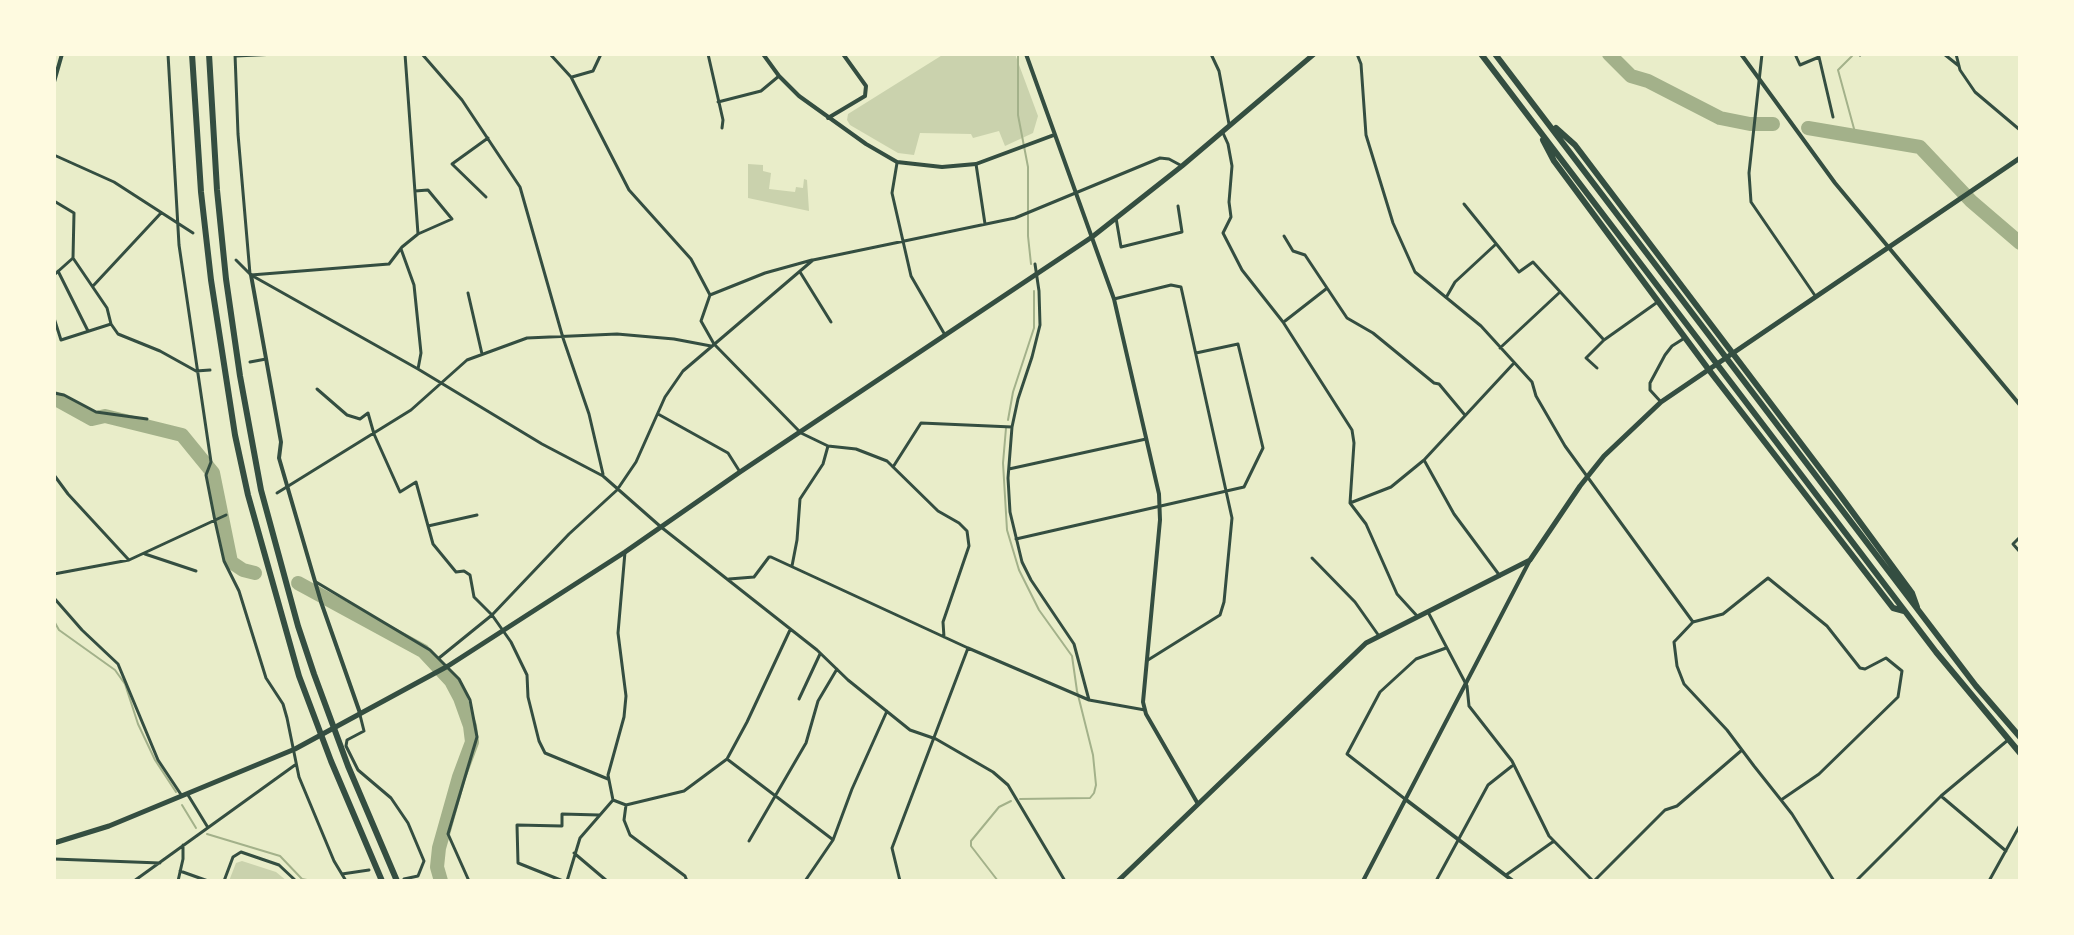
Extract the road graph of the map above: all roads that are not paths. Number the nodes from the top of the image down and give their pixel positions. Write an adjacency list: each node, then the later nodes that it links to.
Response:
1 (62, 54): 29 (street)
2 (168, 54): 55 (street)
3 (192, 54): 207 (highway)
4 (209, 54): 208 (highway)
5 (277, 54): 24 (street)
6 (405, 54): 46 (street)
7 (422, 54): 40 (street)
8 (550, 54): 28 (street)
9 (601, 54): 28 (street)
10 (708, 54): 30 (street)
11 (763, 54): 26 (street)
12 (843, 54): 32 (street)
13 (1026, 54): 39 (street)
14 (1211, 54): 35 (street)
15 (1314, 54): 35 (main road)
16 (1357, 54): 77 (street)
17 (1481, 54): 34 (highway)
18 (1495, 54): 33 (highway)
19 (1741, 54): 27 (street)
20 (1762, 54): 27 (street)
21 (1795, 54): 31 (street)
22 (1944, 54): 25 (street)
23 (1956, 54): 25 (street)
24 (235, 55): 71 (street)
25 (1959, 66): 37 (street)
26 (779, 76): 30 (street); 32 (street)
27 (1759, 76): 63 (street); 78 (street)
28 (571, 77): 76 (street)
29 (54, 82)
30 (718, 102): 36 (street)
31 (1833, 117)
32 (828, 118): 43 (street)
33 (1544, 118): 94 (highway); 151 (highway)
34 (1536, 125): 80 (highway); 149 (highway)
35 (1230, 126): 38 (main road)
36 (722, 128)
37 (2020, 130)
38 (1223, 133): 45 (main road); 83 (street)
39 (1054, 135): 44 (street); 47 (street)
40 (488, 138): 48 (street); 88 (street)
41 (54, 155): 52 (street)
42 (2020, 158): 63 (main road)
43 (897, 162): 44 (street); 60 (street)
44 (976, 164): 54 (street)
45 (1182, 166): 47 (street); 53 (main road)
46 (415, 191): 57 (street); 57 (street)
47 (1076, 193): 54 (street); 59 (street)
48 (486, 197)
49 (54, 201): 64 (street)
50 (1464, 204): 61 (street)
51 (1178, 206): 53 (street)
52 (161, 213): 55 (street); 72 (street)
53 (1116, 218): 59 (main road)
54 (985, 224): 60 (street)
55 (178, 225): 56 (street); 102 (street)
56 (193, 233)
57 (418, 234): 62 (street)
58 (1284, 236): 73 (street)
59 (1092, 237): 70 (main road); 79 (street)
60 (902, 241): 66 (street); 86 (street)
61 (1496, 244): 74 (street); 77 (street)
62 (401, 249): 71 (street); 99 (street)
63 (1887, 249): 78 (main road); 107 (street)
64 (73, 258): 69 (street); 72 (street)
65 (236, 260): 71 (street)
66 (813, 260): 68 (street); 76 (street)
67 (1035, 264): 70 (street)
68 (800, 272): 82 (street); 90 (street)
69 (56, 273): 85 (street)
70 (1036, 274): 86 (main road); 111 (street)
71 (251, 275): 95 (street); 99 (street)
72 (93, 287): 84 (street)
73 (1326, 289): 83 (street); 109 (street)
74 (1560, 292): 89 (street); 91 (street)
75 (468, 293): 93 (street)
76 (710, 295): 90 (street)
77 (1446, 296): 91 (street)
78 (1816, 297): 94 (main road)
79 (1114, 299): 92 (street); 114 (street)
80 (1659, 301): 87 (highway); 89 (street)
81 (54, 318): 85 (street)
82 (831, 322)
83 (1283, 322): 127 (street)
84 (111, 324): 85 (street); 102 (street)
85 (88, 331)
86 (945, 335): 112 (main road)
87 (1686, 337): 101 (highway); 106 (street)
88 (563, 338): 90 (street); 93 (street); 121 (street)
89 (1604, 340): 98 (street)
90 (713, 345): 108 (street); 112 (street)
91 (1500, 348): 97 (street)
92 (1196, 353): 125 (street); 125 (street)
93 (482, 354): 103 (street)
94 (1734, 354): 101 (main road); 151 (highway)
95 (267, 359): 96 (street); 123 (street)
96 (250, 362)
97 (1514, 363): 109 (street); 122 (street)
98 (1597, 368)
99 (418, 369): 103 (street)
100 (210, 370): 102 (street)
101 (1709, 370): 106 (main road); 149 (highway)
102 (196, 371): 131 (street)
103 (441, 383): 113 (street); 121 (street)
104 (317, 389): 113 (street)
105 (54, 393): 110 (street)
106 (1661, 402): 122 (main road)
107 (2020, 405)
108 (658, 414): 119 (street); 124 (street)
109 (1464, 414): 116 (street)
110 (147, 419)
111 (1012, 427): 117 (street); 118 (street)
112 (801, 433): 115 (street); 119 (main road)
113 (374, 434): 123 (street); 132 (street)
114 (1147, 439): 118 (street); 128 (street)
115 (828, 446): 117 (street); 142 (street)
116 (1424, 460): 127 (street); 145 (street)
117 (893, 467): 158 (street)
118 (1009, 469): 135 (street)
119 (740, 472): 133 (main road)
120 (54, 475): 140 (street)
121 (603, 476): 124 (street)
122 (1588, 477): 141 (main road); 154 (street)
123 (289, 487): 126 (street); 147 (street)
124 (617, 490): 133 (street); 152 (street)
125 (1227, 491): 128 (street); 163 (street)
126 (277, 493)
127 (1350, 503): 153 (street)
128 (1160, 505): 135 (street); 163 (street)
129 (226, 515): 131 (street)
130 (477, 515): 132 (street)
131 (215, 521): 138 (street); 175 (street)
132 (428, 526): 152 (street)
133 (661, 527): 136 (main road); 146 (street)
134 (2020, 537): 137 (street)
135 (1016, 539): 168 (street)
136 (625, 552): 156 (main road); 181 (street)
137 (2020, 552)
138 (145, 554): 140 (street); 143 (street)
139 (1312, 558): 157 (street)
140 (129, 560): 144 (street)
141 (1530, 560): 145 (main road); 166 (street)
142 (792, 566): 146 (street); 158 (street)
143 (196, 571)
144 (54, 574)
145 (1500, 577): 150 (main road)
146 (729, 579): 155 (street)
147 (316, 583): 162 (street); 171 (street)
148 (54, 598): 183 (street)
149 (1904, 611): 174 (highway)
150 (1428, 612): 153 (main road); 160 (street)
151 (1918, 612): 172 (highway)
152 (492, 615): 156 (street); 162 (street)
153 (1418, 617): 157 (main road)
154 (1693, 622): 176 (street); 187 (street)
155 (790, 630): 161 (street); 178 (street)
156 (504, 631): 164 (main road); 181 (street)
157 (1379, 636): 188 (main road)
158 (944, 637): 159 (street)
159 (968, 648): 168 (street); 173 (street)
160 (1447, 648): 166 (street); 185 (street)
161 (820, 654): 165 (street); 167 (street)
162 (439, 658): 164 (street)
163 (1147, 660): 169 (street)
164 (448, 666): 171 (main road); 215 (street)
165 (837, 669): 170 (street); 182 (street)
166 (1467, 686): 180 (street); 185 (street)
167 (799, 699)
168 (1086, 699): 169 (street)
169 (1145, 710): 188 (street)
170 (887, 711): 173 (street); 193 (street)
171 (360, 715): 175 (main road); 208 (street)
172 (2020, 736)
173 (936, 739): 220 (street); 221 (street)
174 (2008, 740): 177 (highway); 184 (street)
175 (295, 749): 179 (street); 183 (main road)
176 (1742, 750): 187 (street); 226 (street)
177 (2020, 753)
178 (727, 759): 182 (street); 189 (street)
179 (295, 765): 192 (street); 205 (street)
180 (1514, 766): 194 (street); 196 (street)
181 (608, 779): 186 (street)
182 (775, 795): 193 (street); 195 (street)
183 (186, 796): 192 (street); 197 (main road)
184 (1941, 796): 199 (street); 228 (street)
185 (1405, 799): 194 (street); 223 (street)
186 (613, 800): 189 (street); 190 (street)
187 (1781, 800): 227 (street)
188 (1198, 804): 222 (main road)
189 (626, 805): 218 (street)
190 (599, 815): 200 (street); 216 (street)
191 (2020, 825): 199 (street)
192 (207, 826): 198 (street)
193 (833, 840): 219 (street)
194 (1458, 840): 206 (street); 224 (street)
195 (749, 841)
196 (1554, 841): 206 (street); 226 (street)
197 (54, 843)
198 (183, 845): 202 (street); 204 (street)
199 (2006, 851): 229 (street)
200 (574, 853): 216 (street); 217 (street)
201 (54, 859): 202 (street)
202 (160, 863): 209 (street)
203 (369, 870): 205 (street)
204 (180, 871): 210 (street); 211 (street)
205 (342, 874): 214 (street)
206 (1506, 875): 225 (street)
207 (381, 878)
208 (399, 880)
209 (134, 881)
210 (178, 881)
211 (208, 881)
212 (224, 881): 213 (street)
213 (296, 881)
214 (346, 881)
215 (469, 881)
216 (565, 881)
217 (607, 881)
218 (687, 881)
219 (805, 881)
220 (900, 881)
221 (1065, 881)
222 (1118, 881)
223 (1363, 881)
224 (1436, 881)
225 (1513, 881)
226 (1593, 881)
227 (1834, 881)
228 (1856, 881)
229 (1989, 881)

